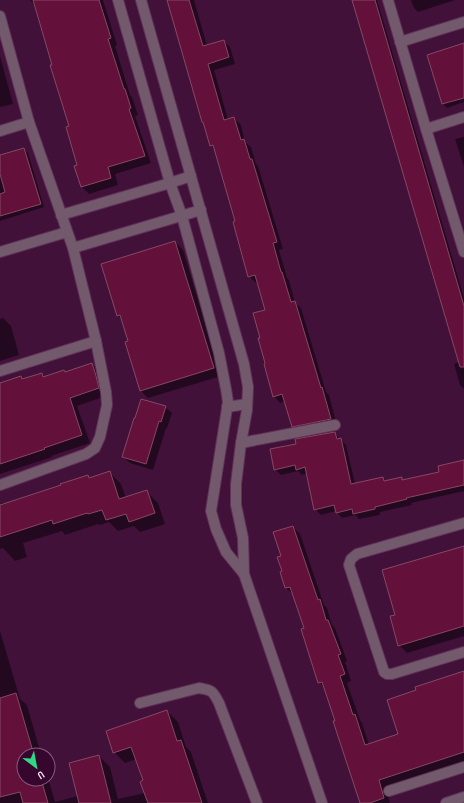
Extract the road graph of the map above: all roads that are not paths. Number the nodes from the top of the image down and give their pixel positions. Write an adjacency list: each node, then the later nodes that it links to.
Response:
1 (118, 0): 12 (street)
2 (141, 0): 11 (street)
3 (388, 0): 6 (street)
4 (0, 16): 8 (street)
5 (464, 22): 6 (street)
6 (400, 42): 9 (street)
7 (464, 117): 9 (street)
8 (29, 122): 10 (street); 15 (street)
9 (426, 129): 17 (street)
10 (0, 131)
11 (191, 176): 12 (street); 13 (street)
12 (170, 183): 15 (street); 16 (street)
13 (201, 210): 16 (street); 24 (street)
14 (464, 214): 17 (street)
15 (61, 215): 18 (street)
16 (182, 216): 19 (street); 25 (street)
17 (454, 217): 21 (street)
18 (67, 232): 19 (street); 20 (street)
19 (73, 248): 22 (street)
20 (0, 252)
21 (464, 252)
22 (96, 340): 23 (street); 28 (street)
23 (0, 370)
24 (247, 404): 25 (street); 27 (street)
25 (227, 407): 30 (street)
26 (335, 425): 27 (street)
27 (241, 443): 30 (street)
28 (0, 485)
29 (464, 523): 31 (street)
30 (244, 574): 37 (street)
31 (464, 652)
32 (140, 703): 36 (street)
33 (464, 767): 34 (street)
34 (389, 791)
35 (464, 797): 38 (street)
36 (256, 803)
37 (322, 803)
38 (446, 803)

